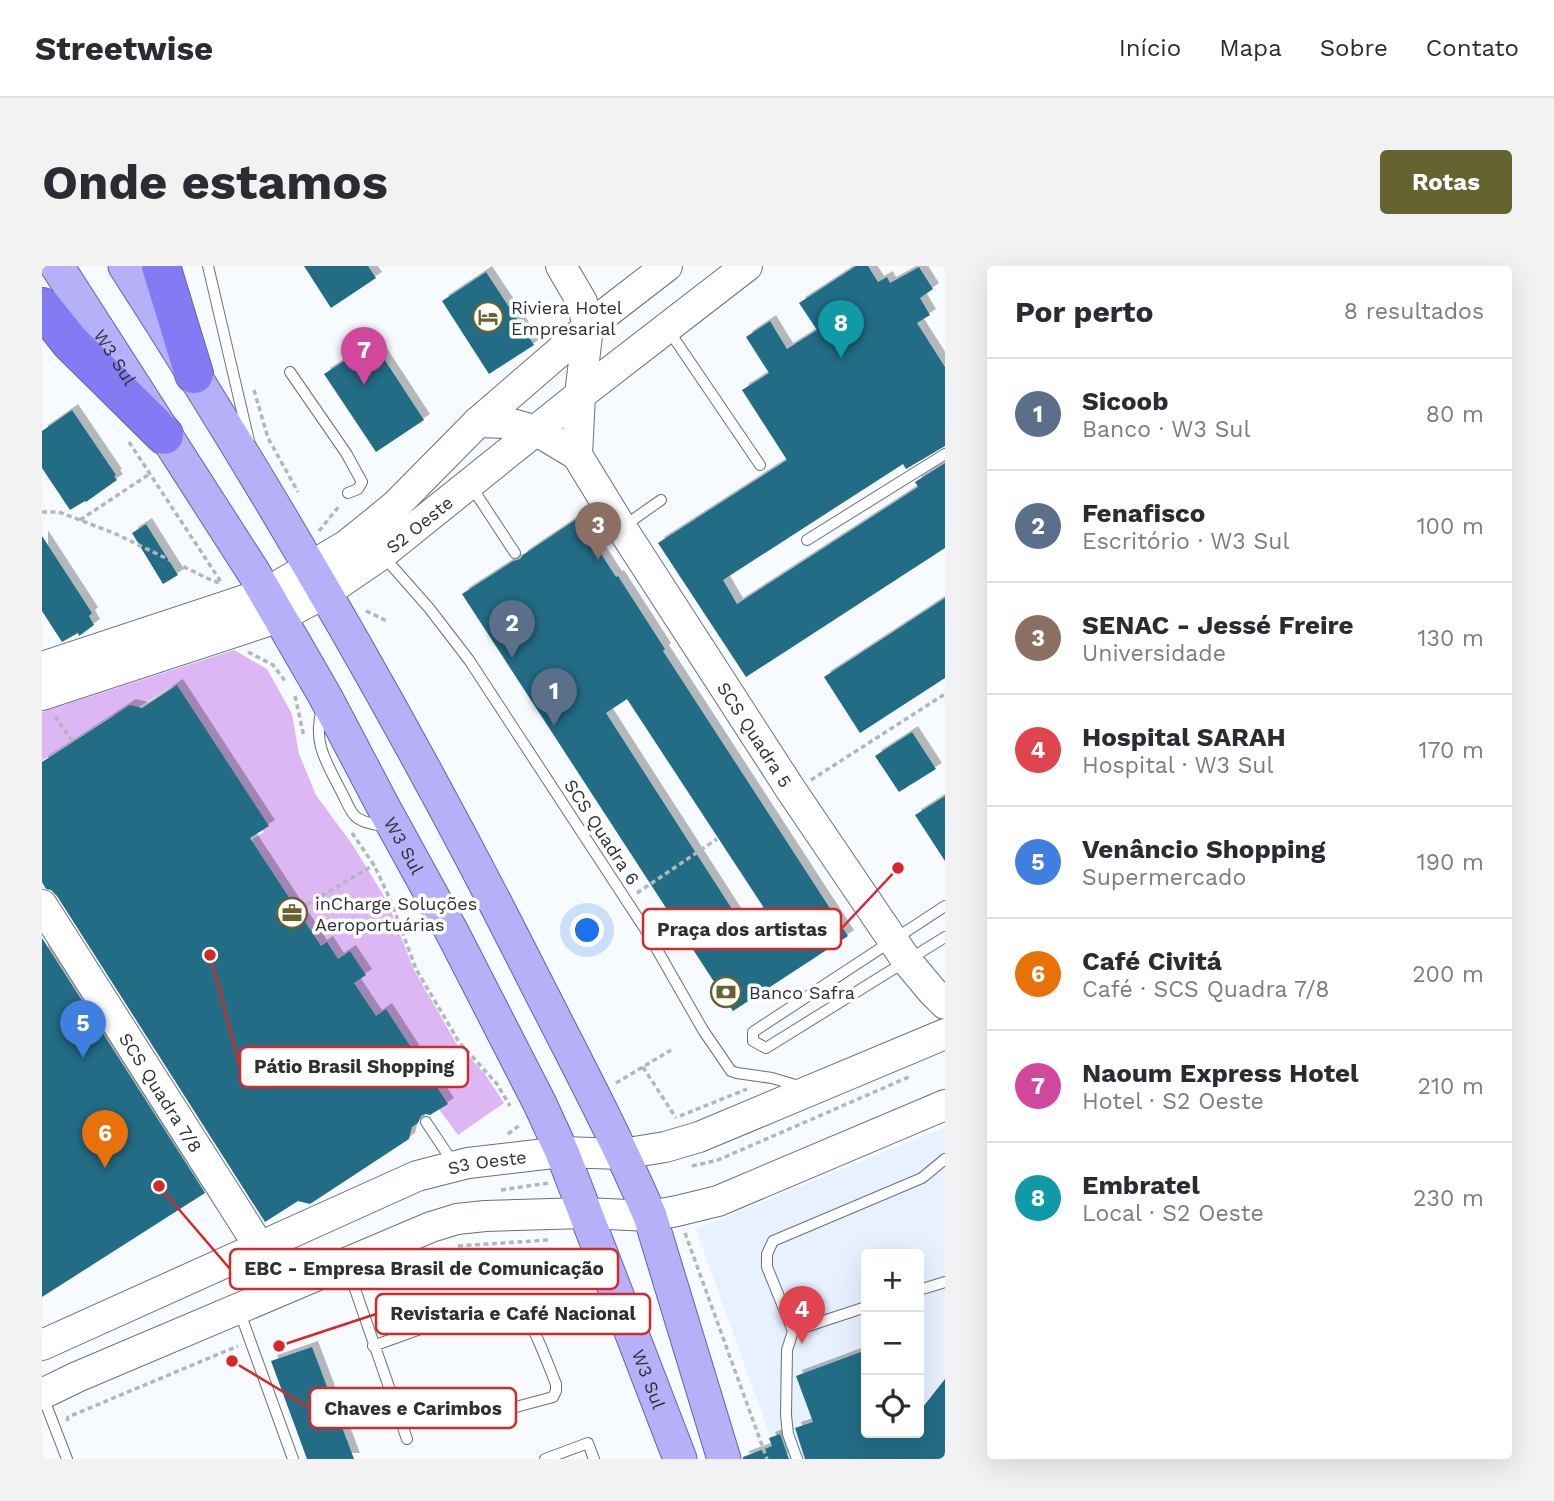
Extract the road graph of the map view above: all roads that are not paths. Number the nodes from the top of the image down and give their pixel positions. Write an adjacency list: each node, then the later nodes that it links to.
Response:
1 (57, 266): 16 (main road, W3 Sul)
2 (125, 266): 12 (main road)
3 (161, 266): 12 (highway)
4 (208, 266): 20 (lane)
5 (561, 266): 9 (main road)
6 (667, 266): 9 (main road, S2 Oeste)
7 (747, 266): 10 (main road, S2 Oeste)
8 (42, 307): 16 (highway)
9 (588, 327): 13 (main road); 14 (main road, S2 Oeste)
10 (667, 328): 13 (main road, S2 Oeste); 19 (lane)
11 (290, 372): 22 (lane)
12 (194, 374): 20 (main road)
13 (580, 395): 15 (main road, S2 Oeste); 18 (main road)
14 (478, 422): 15 (main road, SCS Quadra 5); 28 (main road, S2 Oeste)
15 (537, 431): 18 (main road, SCS Quadra 5); 21 (main road, S2 Oeste)
16 (164, 435): 29 (main road, W3 Sul)
17 (945, 454): 25 (lane)
18 (577, 455): 24 (main road, SCS Quadra 5)
19 (760, 465)
20 (257, 477): 28 (main road)
21 (469, 484): 26 (lane); 27 (main road, S2 Oeste)
22 (348, 493)
23 (662, 500): 24 (lane)
24 (621, 527): 37 (main road, SCS Quadra 5)
25 (807, 540)
26 (515, 553)
27 (382, 554): 28 (main road, S2 Oeste); 40 (lane, SCS Quadra 6)
28 (318, 580): 29 (main road, S2 Oeste); 32 (main road)
29 (273, 605): 30 (main road, S2 Oeste); 31 (main road, S2 Oeste); 33 (main road, W3 Sul)
30 (42, 667)
31 (48, 704)
32 (435, 790): 33 (main road); 44 (main road)
33 (390, 819): 43 (main road, W3 Sul)
34 (42, 905): 49 (main road, SCS Quadra 7/8)
35 (945, 906): 37 (lane)
36 (945, 937): 37 (lane)
37 (900, 950): 37 (lane); 38 (main road, SCS Quadra 5)
38 (945, 1004)
39 (945, 1034): 40 (main road, S3 Oeste)
40 (811, 1090): 44 (main road, S3 Oeste)
41 (945, 1105): 48 (main road)
42 (426, 1122): 46 (lane)
43 (562, 1152): 44 (main road, S3 Oeste); 46 (main road, S3 Oeste); 47 (main road, W3 Sul)
44 (622, 1154): 48 (main road)
45 (945, 1159): 55 (lane)
46 (456, 1166): 49 (main road, S3 Oeste)
47 (585, 1213): 48 (main road); 50 (main road); 65 (main road, W3 Sul)
48 (663, 1213): 66 (main road)
49 (259, 1246): 56 (main road, S3 Oeste)
50 (346, 1264): 54 (main road); 57 (lane)
51 (945, 1282): 52 (lane)
52 (924, 1288)
53 (861, 1309): 55 (lane)
54 (238, 1310): 58 (main road); 62 (lane)
55 (793, 1331): 67 (lane)
56 (42, 1345)
57 (373, 1346): 59 (lane); 60 (lane)
58 (42, 1394): 61 (lane)
59 (500, 1411)
60 (407, 1439)
61 (67, 1459)
62 (293, 1459)
63 (545, 1459): 64 (lane)
64 (594, 1459)
65 (680, 1459)
66 (724, 1459)
67 (797, 1459)

